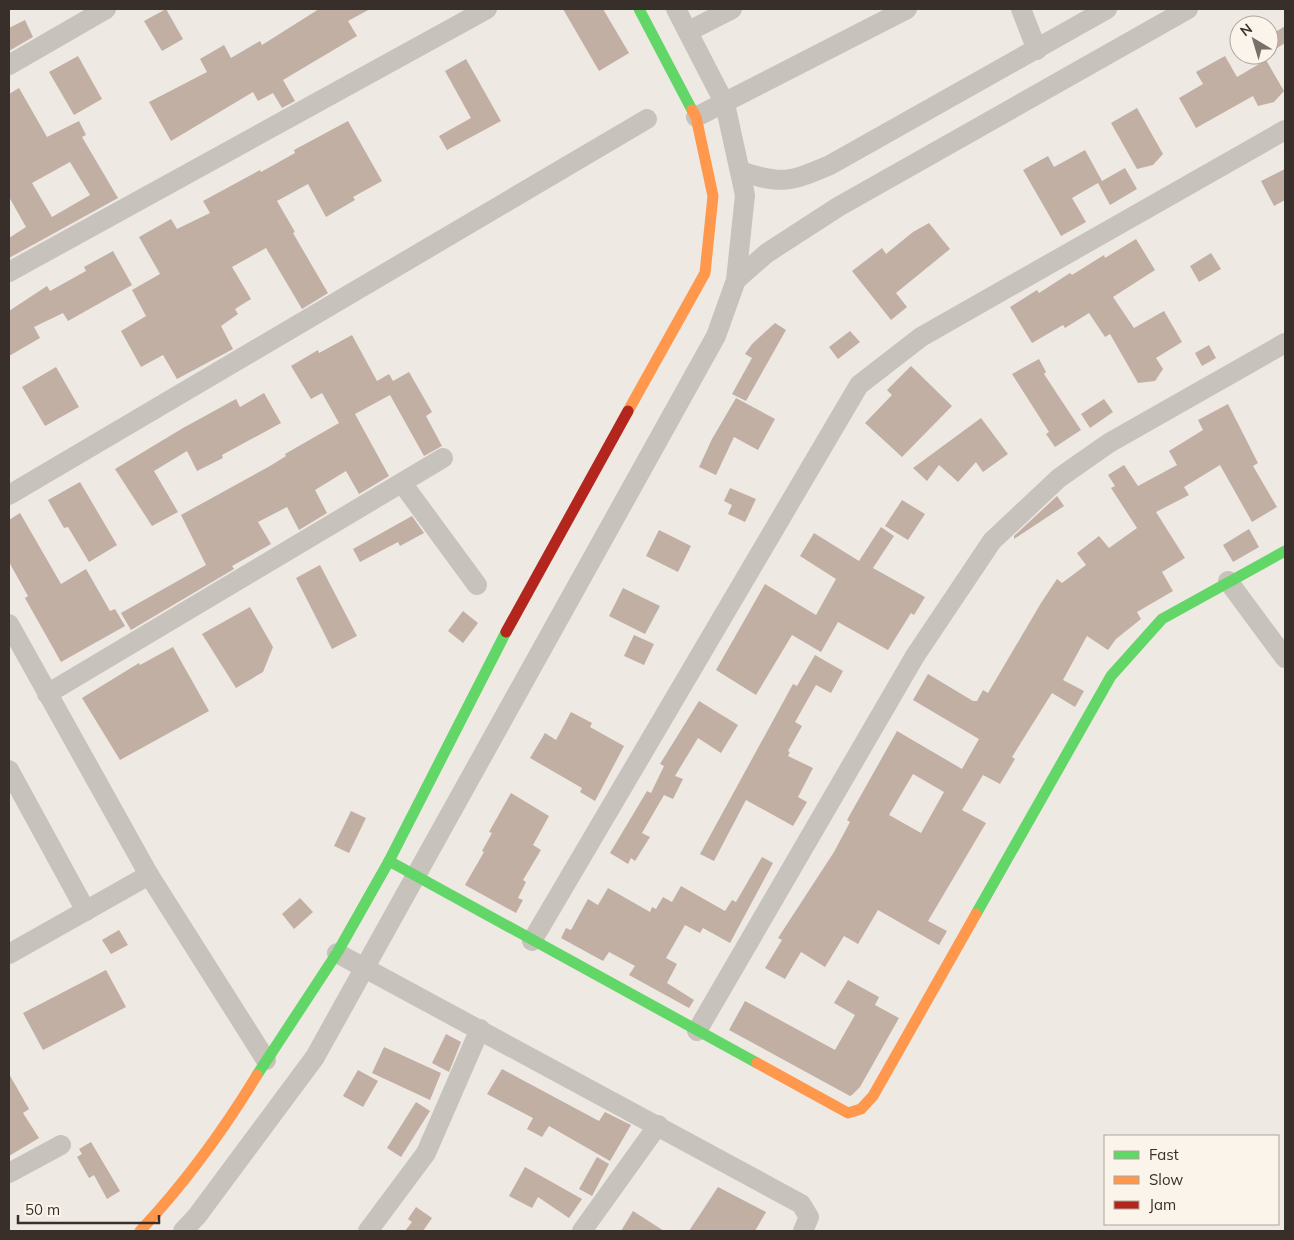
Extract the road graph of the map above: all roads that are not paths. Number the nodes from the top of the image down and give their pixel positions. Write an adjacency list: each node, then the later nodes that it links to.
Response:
1 (106, 9): 12 (street)
2 (487, 9): 18 (street)
3 (639, 9): 14 (street)
4 (676, 9): 10 (street)
5 (732, 9): 10 (street)
6 (907, 9): 13 (street)
7 (1020, 9): 11 (street)
8 (1107, 9): 11 (street)
9 (1188, 9): 19 (street)
10 (689, 30): 13 (street)
11 (1037, 50): 17 (street)
12 (9, 65)
13 (725, 104): 14 (street); 17 (street)
14 (696, 117): 31 (street)
15 (647, 119): 23 (street)
16 (1285, 130): 35 (street)
17 (740, 171): 19 (street)
18 (9, 272)
19 (736, 280): 33 (street)
20 (1285, 343): 40 (street)
21 (443, 458): 22 (street)
22 (402, 483): 26 (street); 29 (street)
23 (9, 495)
24 (1285, 551): 25 (street)
25 (1228, 581): 28 (street); 40 (street)
26 (477, 585)
27 (9, 624): 29 (street)
28 (1285, 658)
29 (47, 694): 32 (street)
30 (9, 770): 34 (street)
31 (388, 861): 33 (street); 36 (street)
32 (149, 875): 34 (street); 41 (street)
33 (416, 876): 35 (street); 38 (street)
34 (86, 911): 37 (street)
35 (532, 941): 40 (street)
36 (337, 953): 38 (street); 41 (street)
37 (9, 954)
38 (365, 968): 39 (street); 46 (street)
39 (480, 1029): 42 (street); 47 (street)
40 (697, 1031)
41 (266, 1060): 45 (street)
42 (658, 1125): 48 (street); 49 (street)
43 (61, 1145): 44 (street)
44 (9, 1173)
45 (140, 1231)
46 (182, 1231)
47 (368, 1231)
48 (582, 1231)
49 (803, 1231)

